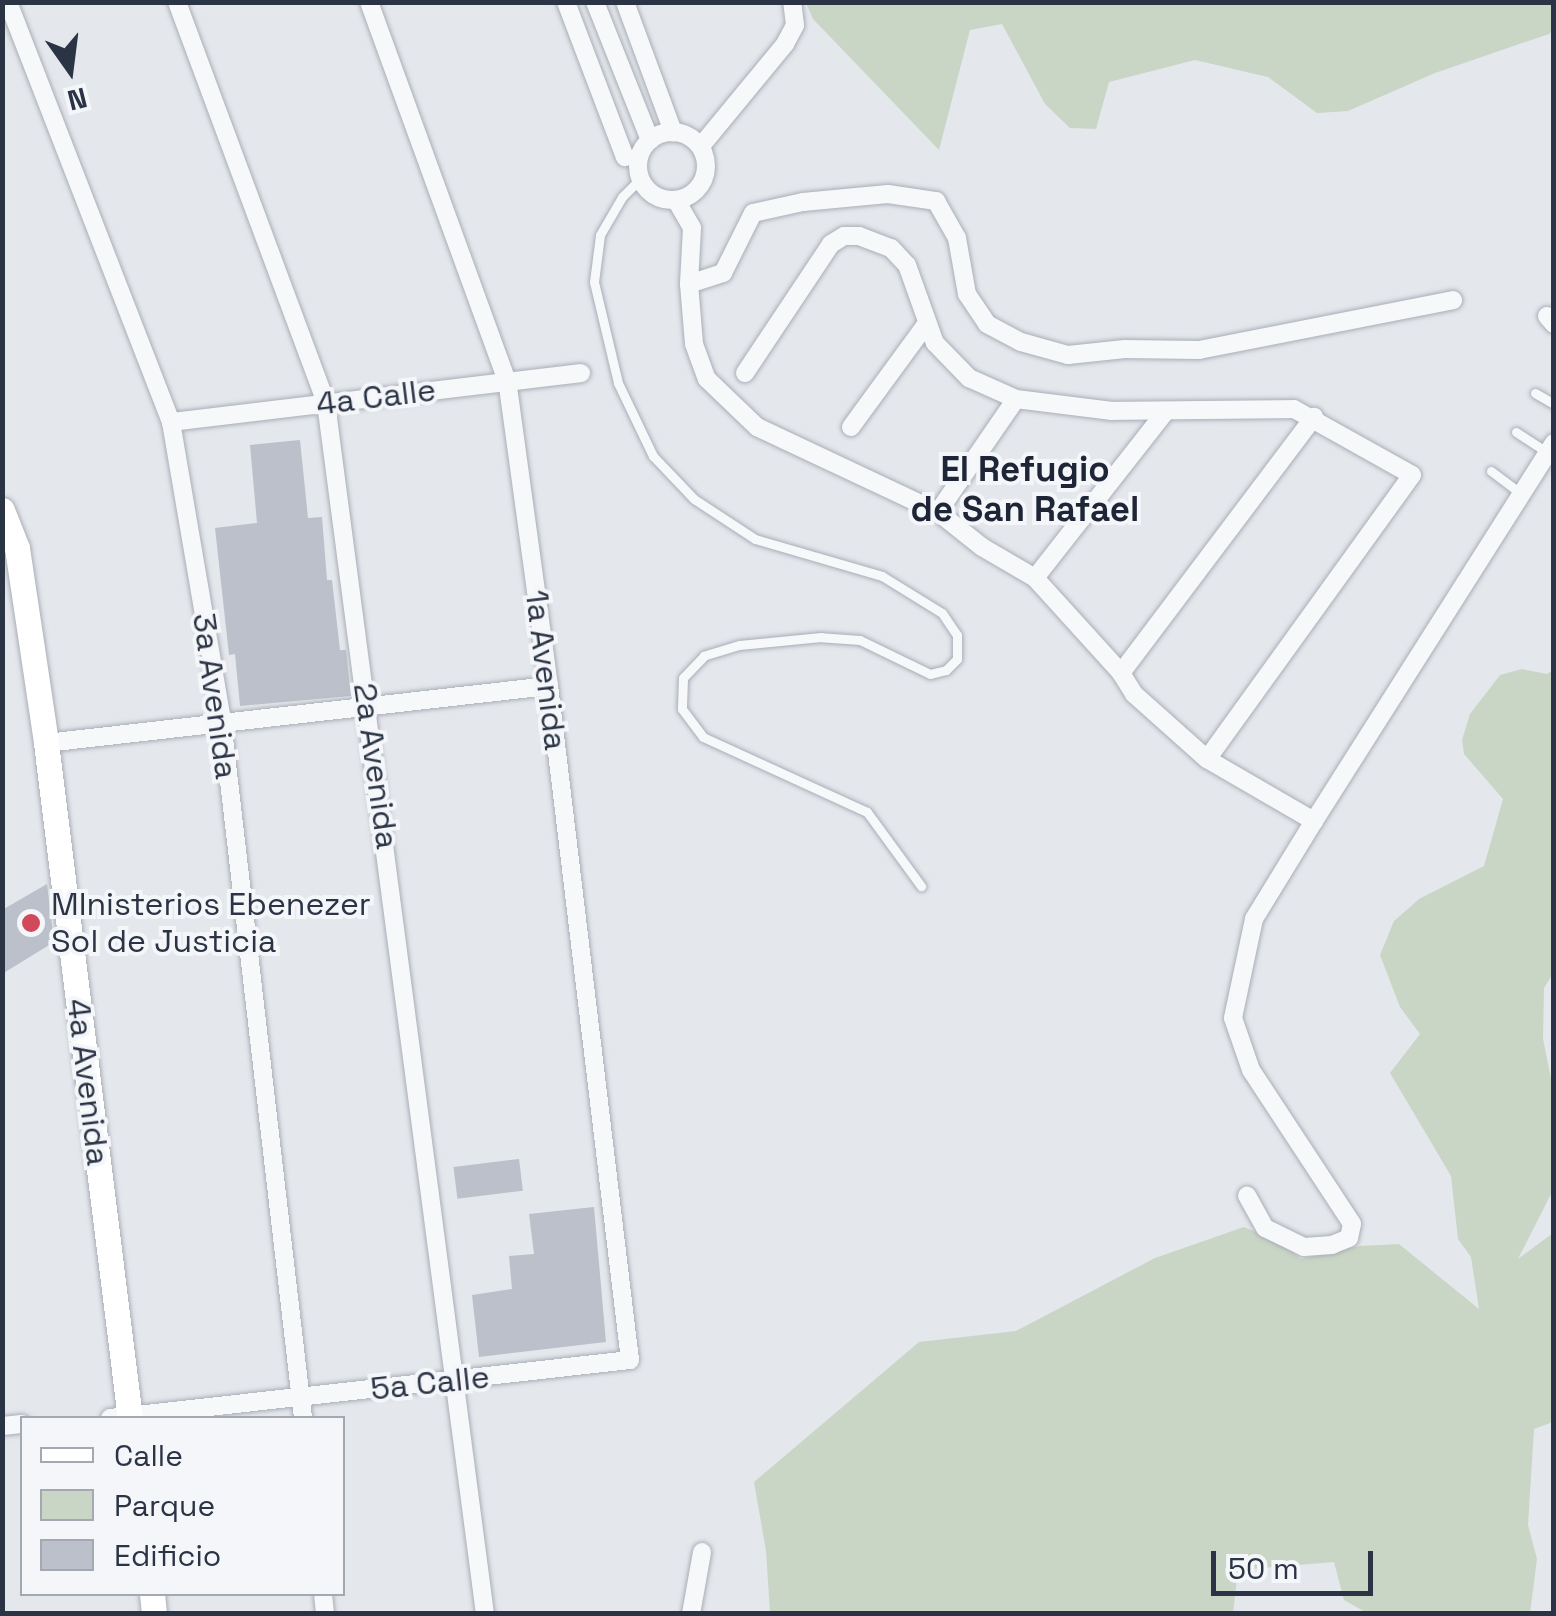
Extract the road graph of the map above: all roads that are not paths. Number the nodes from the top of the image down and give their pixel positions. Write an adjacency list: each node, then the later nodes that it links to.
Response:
1 (8, 2): 28 (street, 3a Avenida)
2 (176, 2): 24 (street, 2a Avenida)
3 (369, 2): 21 (street, 1a Avenida)
4 (566, 2): 13 (street)
5 (595, 2): 9 (street)
6 (625, 2): 8 (street)
7 (792, 2): 12 (street)
8 (635, 30): 9 (street); 10 (street)
9 (610, 39): 11 (street)
10 (673, 132): 11 (street); 12 (street)
11 (650, 140): 14 (street)
12 (701, 146): 15 (street)
13 (625, 157)
14 (640, 179): 15 (street); 44 (lane)
15 (676, 200): 16 (street)
16 (689, 284): 17 (street); 35 (street)
17 (1452, 300)
18 (927, 323): 20 (street); 23 (street); 29 (street)
19 (580, 373): 21 (street, 4a Calle)
20 (746, 373)
21 (507, 382): 24 (street, 4a Calle); 38 (street, 1a Avenida)
22 (1535, 394): 25 (lane)
23 (1016, 399): 26 (street); 35 (street)
24 (326, 404): 28 (street, 4a Calle); 39 (street, 2a Avenida)
25 (1554, 404)
26 (1165, 412): 27 (street); 36 (street)
27 (1314, 417): 37 (street); 42 (street)
28 (171, 422): 40 (street, 3a Avenida)
29 (851, 427)
30 (1516, 432): 31 (lane)
31 (1551, 448): 33 (street)
32 (1492, 471): 33 (lane)
33 (1523, 495): 43 (street)
34 (2, 510): 41 (street, 4a Avenida)
35 (938, 512): 36 (street)
36 (1035, 578): 37 (street)
37 (1121, 673): 42 (street)
38 (549, 686): 39 (street); 46 (street, 1a Avenida)
39 (368, 705): 40 (street); 47 (street, 2a Avenida)
40 (222, 720): 41 (street); 48 (street, 3a Avenida)
41 (46, 744): 49 (street, 4a Avenida)
42 (1207, 760): 43 (street)
43 (1314, 821): 45 (street)
44 (921, 886)
45 (1247, 1196)
46 (630, 1360): 47 (street, 5a Calle)
47 (456, 1381): 48 (street, 5a Calle); 53 (street, 2a Avenida)
48 (300, 1395): 50 (street, 5a Calle); 51 (street, 3a Avenida)
49 (130, 1416)
50 (145, 1416)
51 (303, 1416)
52 (702, 1552): 54 (street)
53 (486, 1614)
54 (691, 1614)

